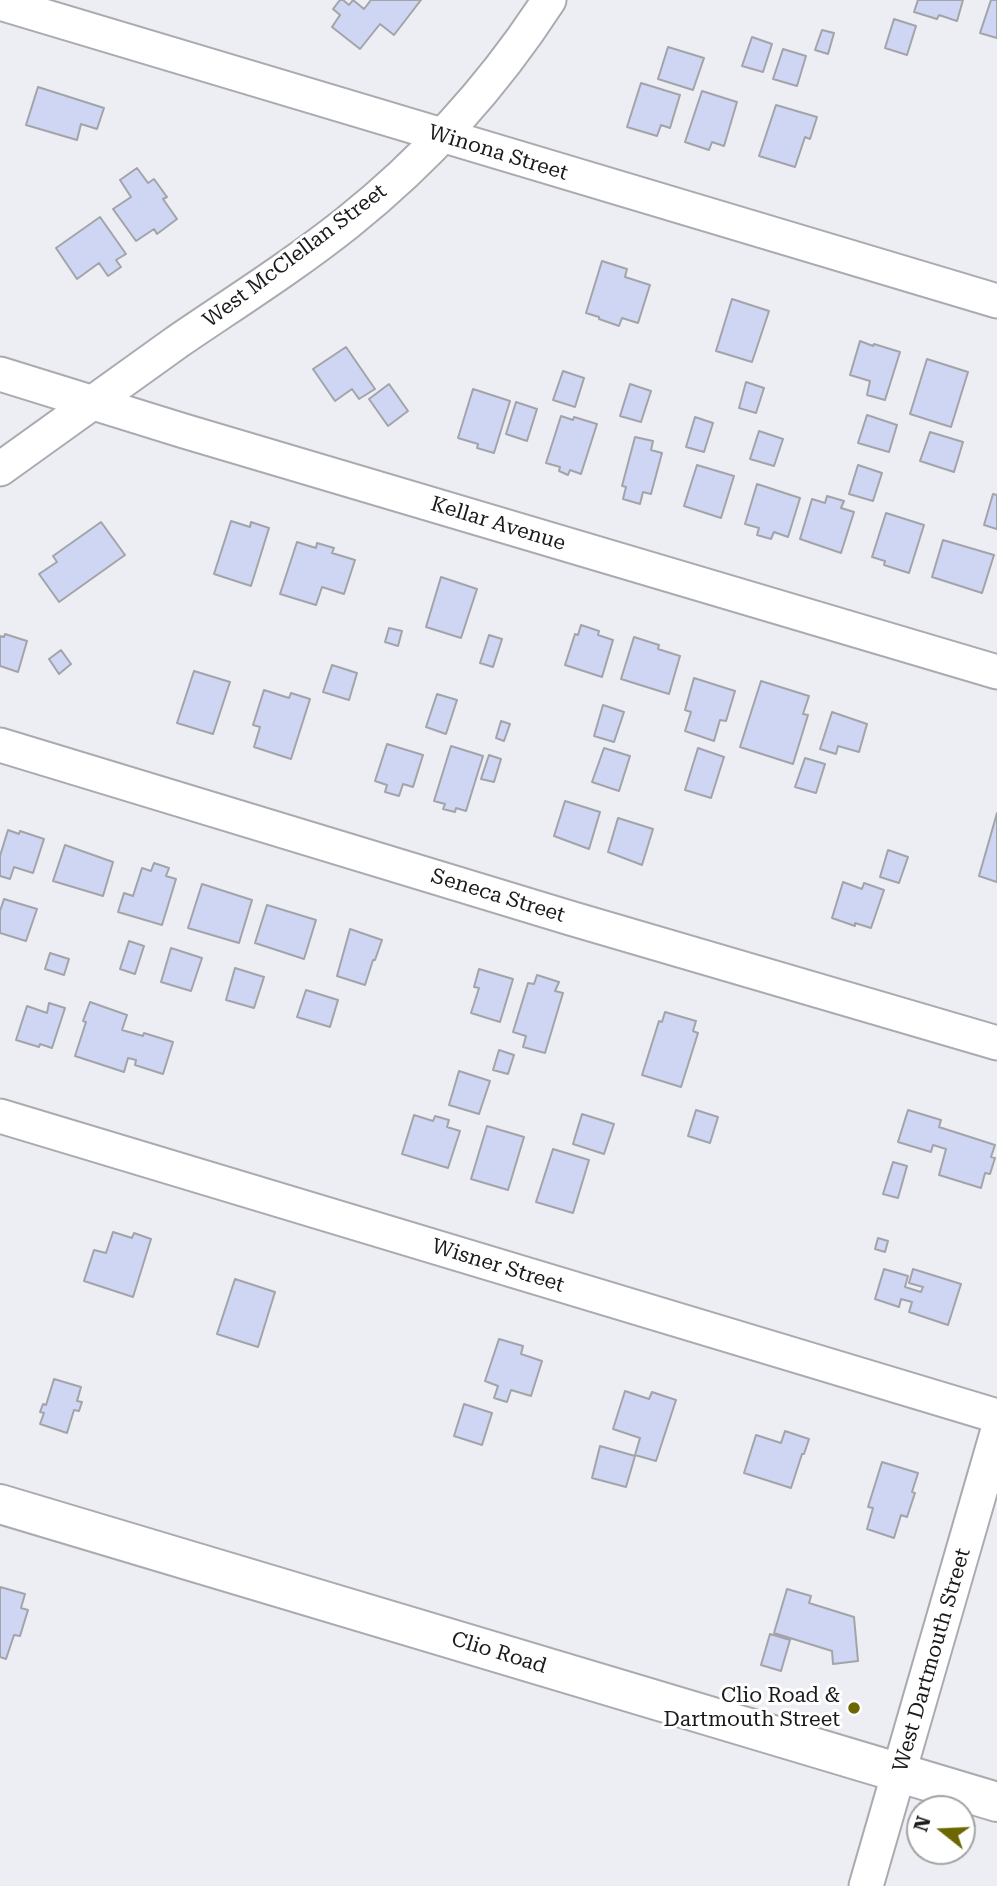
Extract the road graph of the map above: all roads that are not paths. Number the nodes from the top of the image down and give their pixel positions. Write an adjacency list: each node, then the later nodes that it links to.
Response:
1 (549, 0): 3 (street, West McClellan Street)
2 (0, 3): 3 (street, Winona Street)
3 (443, 136): 4 (street, Winona Street); 6 (street, West McClellan Street)
4 (997, 302)
5 (0, 374): 6 (street, Kellar Avenue)
6 (92, 402): 7 (street, West McClellan Street); 8 (street, Kellar Avenue)
7 (0, 469)
8 (997, 672)
9 (0, 745): 10 (street, Seneca Street)
10 (997, 1044)
11 (0, 1116): 12 (street, Wisner Street)
12 (997, 1416)
13 (997, 1433): 15 (street, West Dartmouth Street)
14 (0, 1504): 15 (main road, Clio Road)
15 (900, 1773): 16 (main road, Clio Road); 17 (street, West Dartmouth Street)
16 (997, 1802)
17 (866, 1886)

